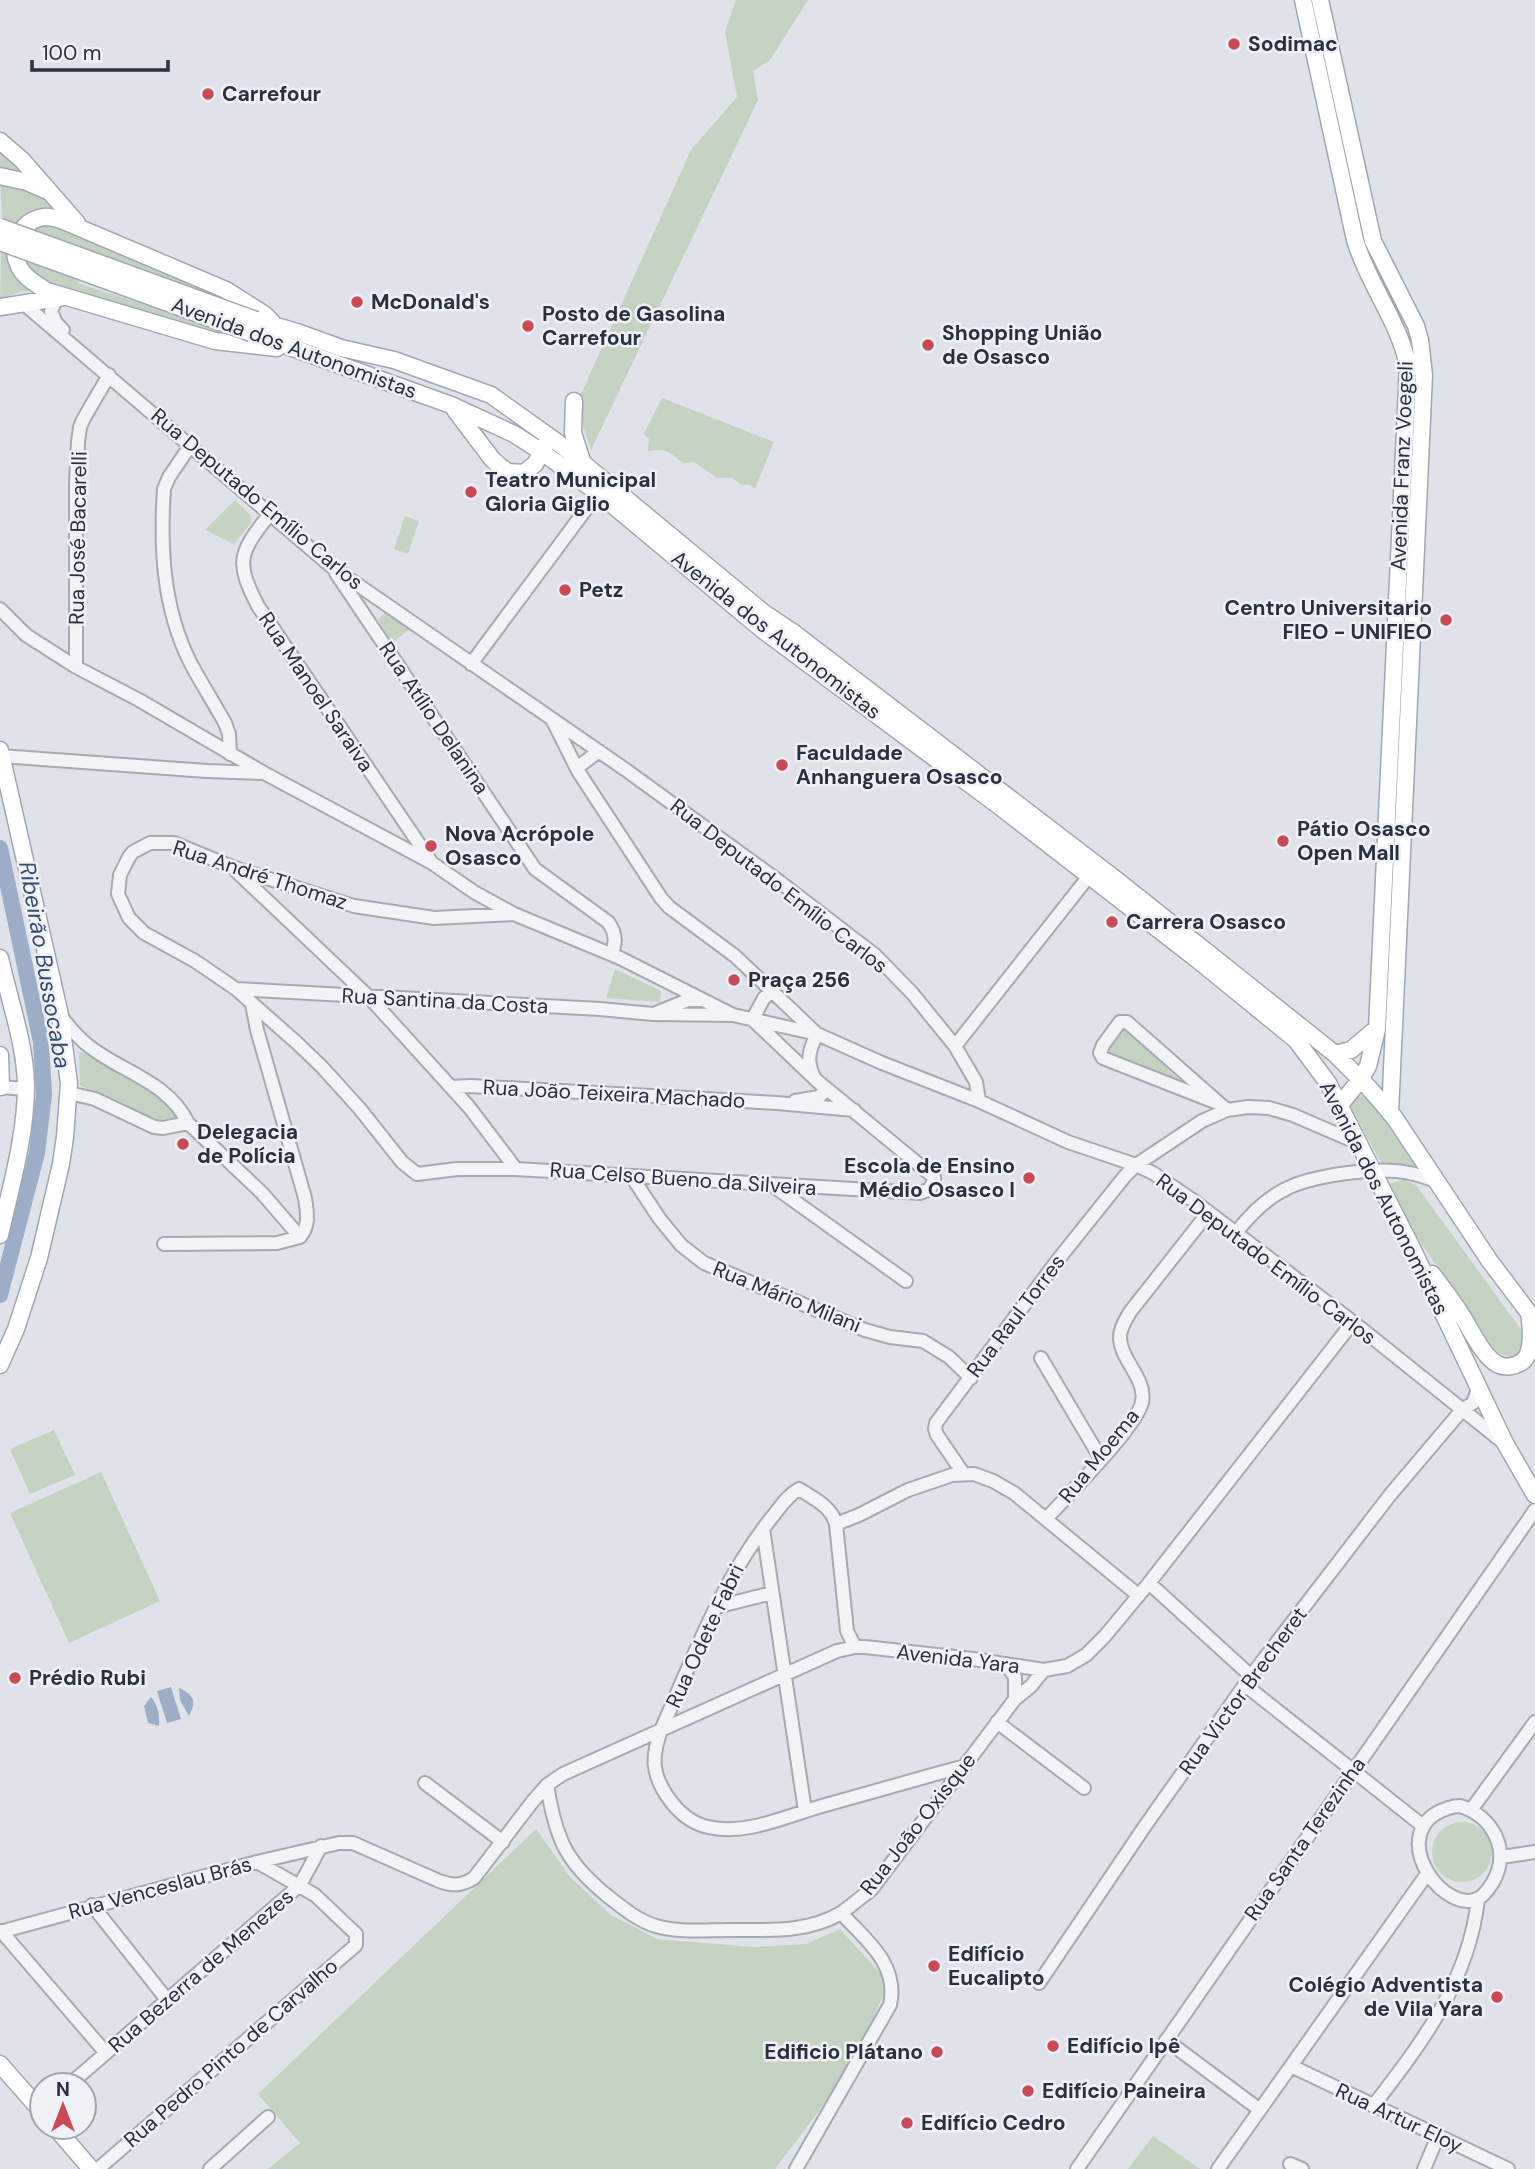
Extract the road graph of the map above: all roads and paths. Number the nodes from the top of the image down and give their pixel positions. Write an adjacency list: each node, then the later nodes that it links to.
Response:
1 (1303, 0): 4 (main road, Avenida Franz Voegeli)
2 (1320, 0): 7 (main road, Avenida Franz Voegeli)
3 (0, 141): 6 (main road)
4 (1340, 169): 7 (main road); 17 (main road, Avenida Franz Voegeli)
5 (0, 176): 6 (main road)
6 (50, 193): 9 (main road)
7 (1363, 202): 14 (main road, Avenida Franz Voegeli)
8 (0, 227): 16 (main road, bridge)
9 (84, 230): 11 (main road); 15 (main road)
10 (0, 242): 16 (main road, Avenida dos Autonomistas, bridge)
11 (61, 298): 12 (main road); 19 (main road); 20 (street, Rua Deputado Emílio Carlos)
12 (24, 304): 13 (main road); 20 (street, Rua Deputado Emílio Carlos)
13 (0, 307)
14 (1412, 319): 17 (main road); 18 (main road, Avenida Franz Voegeli)
15 (277, 326): 16 (main road, Avenida dos Autonomistas); 24 (main road, Avenida dos Autonomistas)
16 (254, 327): 19 (main road, Avenida dos Autonomistas)
17 (1400, 337): 18 (main road); 51 (main road, Avenida Franz Voegeli)
18 (1420, 339): 52 (main road, Avenida Franz Voegeli)
19 (293, 348): 23 (main road, Avenida dos Autonomistas)
20 (83, 354): 21 (street, Rua Deputado Emílio Carlos)
21 (109, 375): 25 (street, Rua Deputado Emílio Carlos); 35 (street, Rua José Bacarelli)
22 (574, 401): 27 (main road)
23 (451, 405): 26 (main road, Avenida dos Autonomistas); 26 (main road)
24 (550, 437): 26 (main road); 27 (main road, Avenida dos Autonomistas)
25 (190, 446): 29 (street, Rua Deputado Emílio Carlos); 39 (street)
26 (542, 452): 28 (main road, Avenida dos Autonomistas)
27 (583, 463): 68 (main road, Avenida dos Autonomistas)
28 (598, 494): 34 (street); 46 (main road, Avenida dos Autonomistas)
29 (269, 514): 30 (street, Rua Deputado Emílio Carlos); 44 (street, Rua Manoel Saraiva)
30 (332, 567): 31 (street, Rua Deputado Emílio Carlos); 33 (street, Rua Atílio Delanina)
31 (373, 596): 33 (street); 34 (street, Rua Deputado Emílio Carlos)
32 (0, 609): 35 (street)
33 (361, 611): 50 (street, Rua Atílio Delanina)
34 (471, 663): 36 (street, Rua Deputado Emílio Carlos)
35 (76, 667): 39 (street)
36 (552, 719): 37 (street, Rua Deputado Emílio Carlos); 40 (street)
37 (599, 751): 40 (street); 67 (street, Rua Deputado Emílio Carlos)
38 (0, 754): 41 (street); 43 (main road)
39 (230, 754): 41 (street); 42 (street)
40 (577, 769): 56 (street)
41 (207, 771): 42 (street)
42 (264, 773): 44 (street)
43 (5, 788): 62 (main road)
44 (432, 863): 47 (street)
45 (232, 867): 49 (street, Rua André Thomaz); 55 (street, Rua André Thomaz); 57 (street)
46 (1089, 876): 67 (street); 81 (main road, Avenida dos Autonomistas)
47 (474, 892): 48 (street); 49 (street, Rua André Thomaz)
48 (514, 914): 49 (street, Rua André Thomaz); 50 (street)
49 (434, 918)
50 (611, 954): 54 (street)
51 (1380, 964): 52 (main road); 65 (main road, Avenida Franz Voegeli)
52 (1398, 965): 84 (main road, Avenida Franz Voegeli)
53 (1, 970): 76 (main road)
54 (668, 981): 58 (street); 60 (street)
55 (236, 989): 57 (street, Rua Santina da Costa); 59 (street, Rua André Thomaz)
56 (772, 992): 64 (street); 66 (street)
57 (369, 997): 61 (street, Rua Santina da Costa); 75 (street)
58 (707, 1001): 60 (street, Rua Santina da Costa); 63 (street)
59 (252, 1004): 90 (street, Rua André Thomaz); 97 (street)
60 (670, 1007): 61 (street, Rua Santina da Costa)
61 (653, 1014): 63 (street, Rua Santina da Costa)
62 (60, 1015): 78 (main road); 85 (street)
63 (733, 1015): 64 (street)
64 (752, 1020): 66 (street); 70 (street)
65 (1377, 1029): 68 (main road); 73 (main road, Avenida Franz Voegeli)
66 (817, 1034): 71 (street); 79 (street)
67 (956, 1046): 79 (street, Rua Deputado Emílio Carlos)
68 (1335, 1054): 73 (main road, Avenida dos Autonomistas)
69 (0, 1055): 74 (main road)
70 (788, 1055): 71 (street); 72 (street)
71 (808, 1055): 72 (street)
72 (816, 1080): 77 (street)
73 (1360, 1080): 81 (main road, Avenida Franz Voegeli); 84 (main road, Avenida dos Autonomistas)
74 (0, 1087): 76 (street)
75 (451, 1087): 80 (street, Rua João Teixeira Machado); 88 (street)
76 (26, 1089): 96 (main road)
77 (827, 1089): 80 (street, Rua João Teixeira Machado); 83 (street)
78 (69, 1093): 85 (street); 104 (main road)
79 (979, 1101): 87 (street, Rua Deputado Emílio Carlos)
80 (777, 1103): 83 (street, Rua João Teixeira Machado)
81 (1339, 1106): 86 (main road, Avenida dos Autonomistas)
82 (1223, 1107): 82 (street); 86 (street); 87 (street, Rua Raul Torres)
83 (855, 1110): 93 (street, Rua Celso Bueno da Silveira)
84 (1390, 1113): 92 (main road, Avenida dos Autonomistas)
85 (188, 1123): 97 (street)
86 (1358, 1143): 89 (main road, Avenida dos Autonomistas)
87 (1136, 1166): 94 (street, Rua Deputado Emílio Carlos); 105 (street, Rua Raul Torres)
88 (516, 1169): 90 (street, Rua Celso Bueno da Silveira); 91 (street, Rua Celso Bueno da Silveira)
89 (1373, 1172): 92 (street); 95 (street); 99 (main road, Avenida dos Autonomistas)
90 (423, 1174)
91 (632, 1177): 93 (street, Rua Celso Bueno da Silveira); 105 (street, Rua Mário Milani)
92 (1435, 1181): 101 (main road, Avenida dos Autonomistas)
93 (772, 1185): 100 (street)
94 (1208, 1213): 95 (street, Rua Deputado Emílio Carlos); 109 (street, Rua Moema)
95 (1234, 1234): 102 (street, Rua Deputado Emílio Carlos)
96 (0, 1235)
97 (300, 1237): 98 (street)
98 (164, 1244)
99 (1413, 1250): 101 (main road); 106 (main road, Avenida dos Autonomistas)
100 (906, 1281)
101 (1532, 1317)
102 (1353, 1322): 107 (street, Rua Deputado Emílio Carlos); 116 (street, Avenida Yara)
103 (1041, 1358): 109 (street)
104 (0, 1365)
105 (971, 1378): 110 (street, Rua Raul Torres)
106 (1478, 1389): 107 (street); 108 (main road, Avenida dos Autonomistas)
107 (1462, 1410): 108 (street, Rua Deputado Emílio Carlos); 126 (street, Rua Victor Brecheret)
108 (1505, 1443): 111 (main road, Avenida dos Autonomistas)
109 (1101, 1459): 113 (street, Rua Moema)
110 (963, 1473): 113 (street); 114 (street)
111 (1535, 1495)
112 (1535, 1510): 132 (street, Rua Santa Terezinha)
113 (1046, 1519): 118 (street)
114 (836, 1524): 115 (street, Rua Odete Fabri); 120 (street)
115 (763, 1530): 117 (street); 119 (street, Rua Odete Fabri)
116 (1149, 1583): 118 (street, Avenida Yara); 126 (street)
117 (772, 1593): 119 (street); 125 (street)
118 (1138, 1595): 124 (street, Avenida Yara)
119 (716, 1607): 130 (street, Rua Odete Fabri)
120 (847, 1631): 121 (street); 122 (street)
121 (855, 1647): 122 (street, Avenida Yara); 123 (street, Avenida Yara)
122 (837, 1651): 125 (street, Avenida Yara)
123 (1006, 1664): 124 (street, Avenida Yara); 127 (street)
124 (1044, 1670): 127 (street, Rua João Oxisque)
125 (783, 1675): 130 (street, Avenida Yara); 137 (street)
126 (1248, 1681): 132 (street); 151 (street, Rua Victor Brecheret)
127 (1015, 1699): 128 (street, Rua João Oxisque)
128 (997, 1722): 131 (street, Rua João Oxisque); 135 (street)
129 (1535, 1722): 136 (street)
130 (661, 1730): 134 (street, Avenida Yara); 137 (street, Rua Odete Fabri)
131 (965, 1766): 137 (street, Rua Odete Fabri); 149 (street, Rua João Oxisque)
132 (1352, 1771): 138 (street); 153 (street, Rua Santa Terezinha)
133 (425, 1783): 139 (street)
134 (547, 1786): 139 (street, Avenida Yara); 149 (street, Rua João Oxisque)
135 (1084, 1788)
136 (1471, 1810): 138 (street); 142 (street)
137 (805, 1811)
138 (1423, 1826): 144 (street)
139 (503, 1842): 145 (street, Avenida Yara)
140 (321, 1846): 143 (street, Rua Venceslau Brás); 145 (street, Rua Venceslau Brás); 146 (street, Rua Bezerra de Menezes)
141 (1535, 1852): 142 (street)
142 (1501, 1857): 147 (street)
143 (257, 1862): 146 (street); 148 (street, Rua Venceslau Brás)
144 (1427, 1874): 147 (street); 156 (street)
145 (474, 1878)
146 (300, 1885): 152 (street, Rua Bezerra de Menezes); 165 (street, Rua Pedro Pinto de Carvalho)
147 (1478, 1899): 159 (street)
148 (92, 1905): 150 (street, Rua Venceslau Brás); 152 (street)
149 (841, 1913): 167 (street)
150 (1, 1931): 154 (street)
151 (1039, 1983)
152 (168, 2001): 154 (street, Rua Bezerra de Menezes)
153 (1166, 2040): 160 (street); 168 (street, Rua Santa Terezinha)
154 (106, 2053): 157 (street, Rua Bezerra de Menezes)
155 (0, 2064): 158 (main road)
156 (1290, 2066): 159 (street, Rua Artur Eloy); 160 (street)
157 (85, 2071)
158 (28, 2095)
159 (1373, 2106): 162 (street, Rua Artur Eloy)
160 (1259, 2110): 169 (street)
161 (268, 2117): 166 (street)
162 (1438, 2136): 170 (street); 171 (street, Rua Artur Eloy)
163 (67, 2141): 164 (main road)
164 (92, 2169)
165 (98, 2169)
166 (210, 2169)
167 (796, 2169)
168 (1077, 2169)
169 (1218, 2169)
170 (1424, 2169)
171 (1508, 2169)

